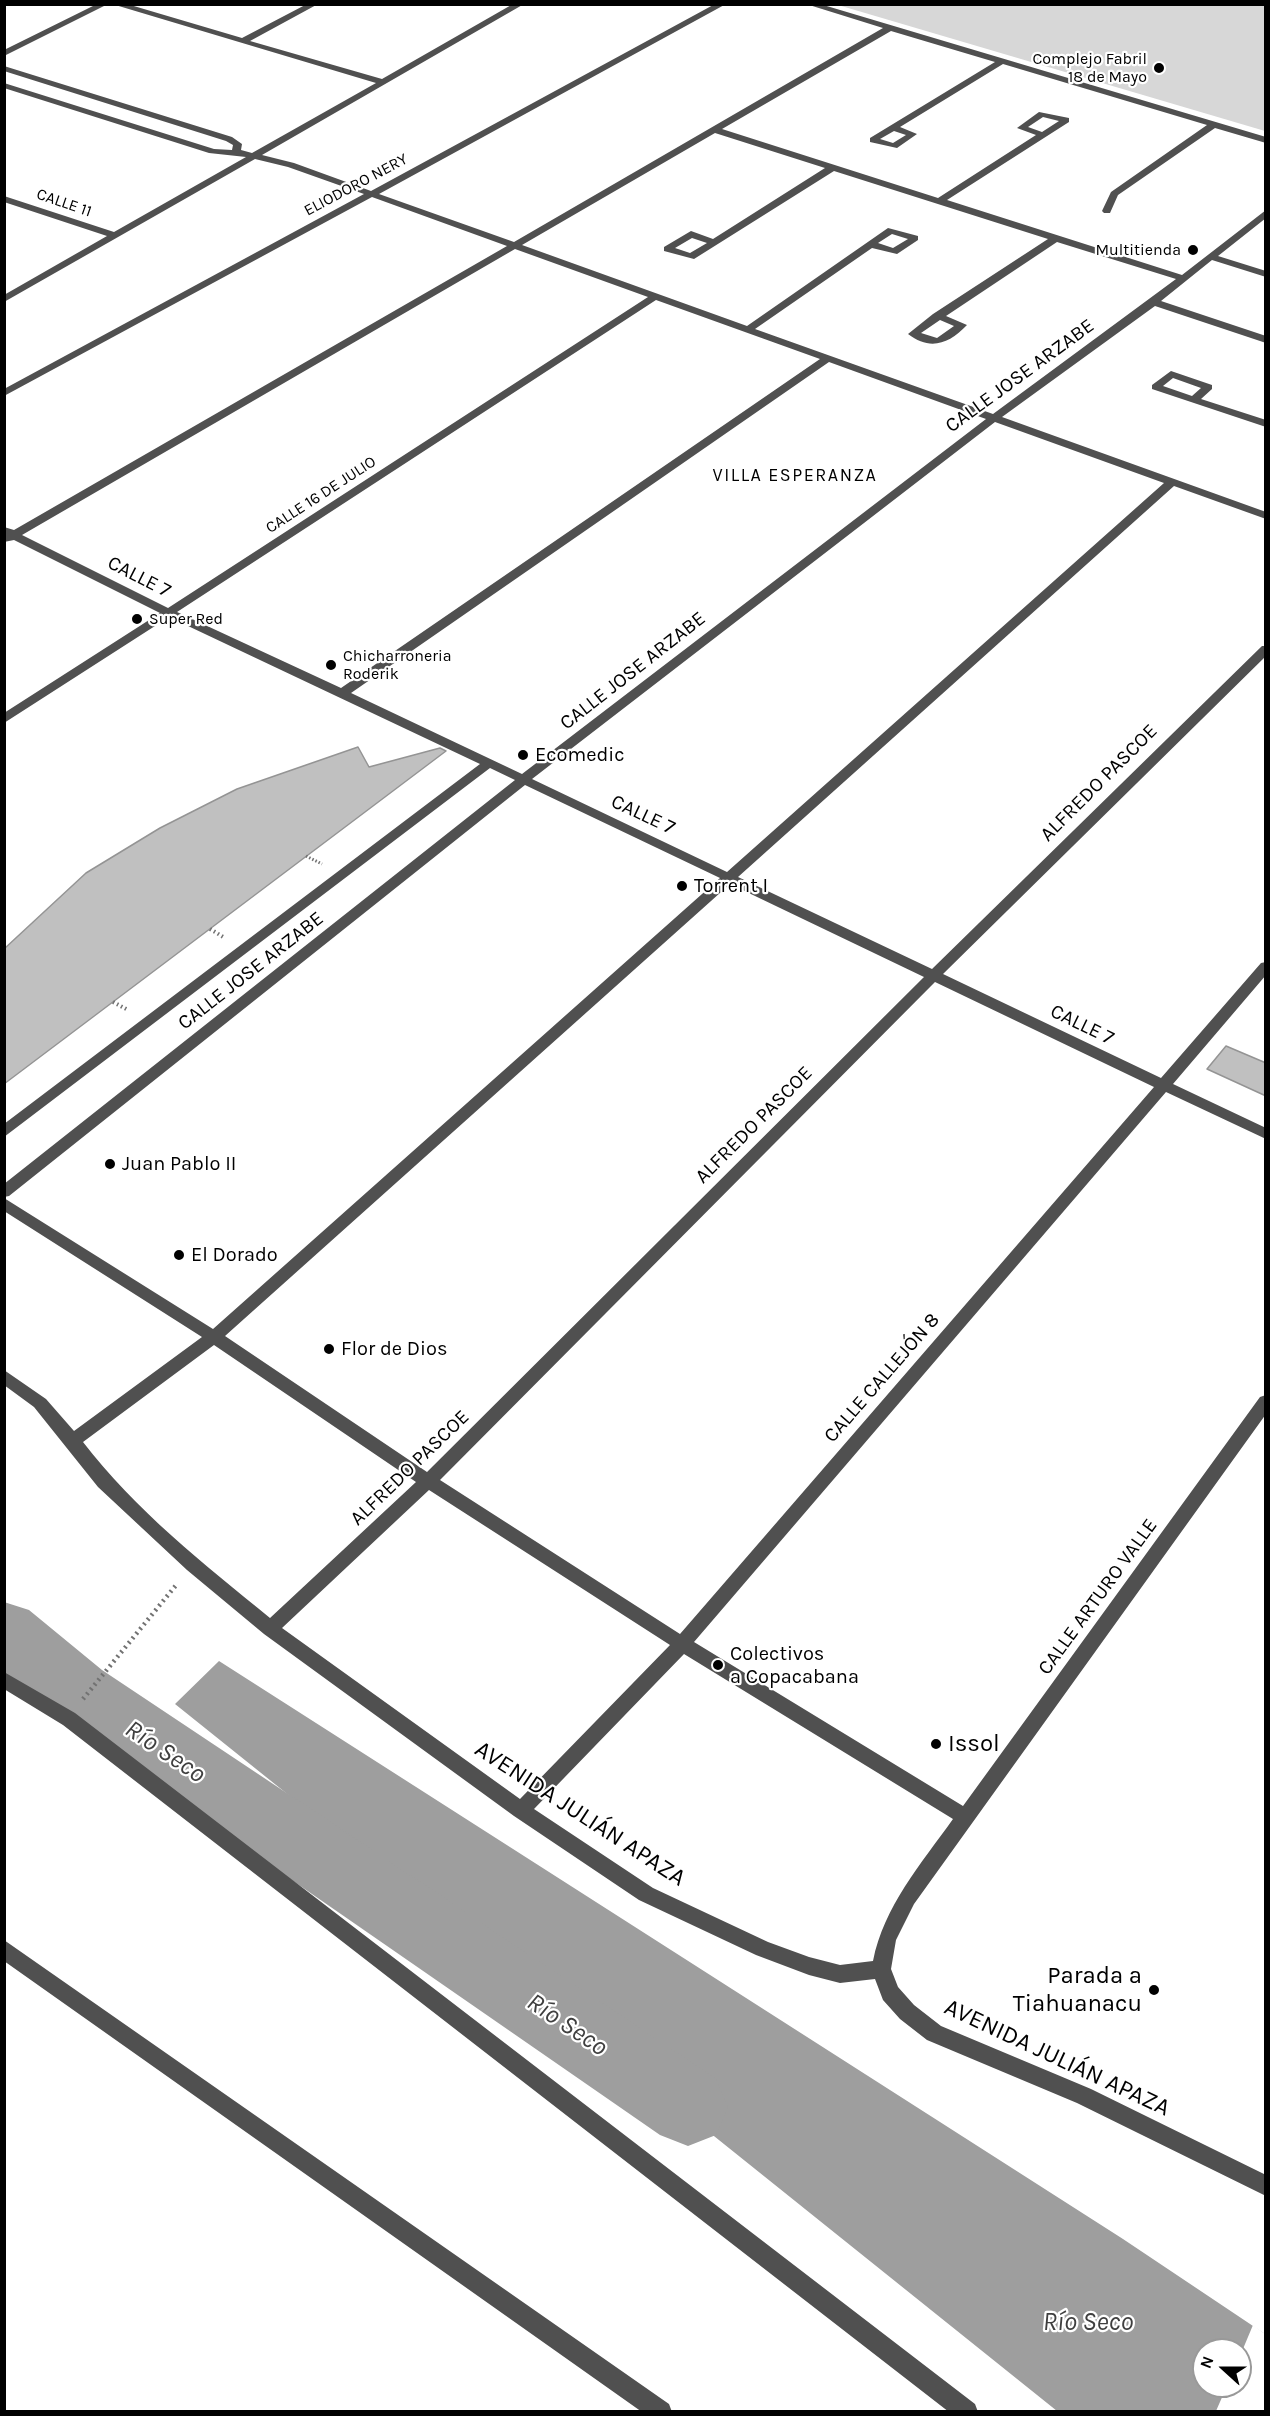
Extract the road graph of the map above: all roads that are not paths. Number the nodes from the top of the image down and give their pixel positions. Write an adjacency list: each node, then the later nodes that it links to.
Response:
1 (104, 4): 9 (street)
2 (116, 4): 8 (street)
3 (314, 4): 8 (street)
4 (520, 4): 12 (street)
5 (722, 4): 22 (street, ELIODORO NERY)
6 (810, 4): 7 (street)
7 (890, 28): 10 (street); 16 (street)
8 (243, 42): 12 (street)
9 (4, 54)
10 (1002, 62): 14 (street); 15 (street)
11 (4, 68): 19 (street)
12 (383, 82): 20 (street)
13 (4, 85): 19 (street)
14 (1214, 124): 18 (street); 25 (street)
15 (892, 128)
16 (715, 130): 21 (street); 31 (street)
17 (1044, 135): 24 (street)
18 (1266, 140)
19 (237, 152): 20 (street)
20 (255, 156): 22 (street); 27 (street)
21 (833, 167): 24 (street); 29 (street)
22 (371, 194): 31 (street); 42 (street, ELIODORO NERY)
23 (4, 199): 27 (street, CALLE 11)
24 (941, 200): 28 (street)
25 (1107, 211)
26 (1266, 213): 32 (street, CALLE JOSE ARZABE)
27 (115, 236): 36 (street)
28 (1056, 238): 34 (street); 38 (street)
29 (713, 242)
30 (870, 244): 39 (street)
31 (513, 245): 35 (street); 48 (street)
32 (1211, 256): 33 (street); 34 (street, CALLE JOSE ARZABE)
33 (1266, 274)
34 (1182, 278): 37 (street, CALLE JOSE ARZABE)
35 (654, 297): 39 (street); 49 (street, CALLE 16 DE JULIO)
36 (4, 299)
37 (1154, 302): 40 (street); 44 (street, CALLE JOSE ARZABE)
38 (937, 316)
39 (747, 330): 41 (street)
40 (1266, 340)
41 (828, 358): 44 (street); 51 (street)
42 (4, 393)
43 (1193, 400): 45 (street)
44 (994, 418): 46 (street); 54 (street, CALLE JOSE ARZABE)
45 (1266, 424)
46 (1172, 482): 47 (street); 55 (street)
47 (1266, 516)
48 (8, 535): 49 (street, CALLE 7)
49 (169, 614): 51 (street, CALLE 7); 52 (street, CALLE 16 DE JULIO)
50 (1266, 649): 57 (street, ALFREDO PASCOE)
51 (342, 693): 53 (street, CALLE 7)
52 (4, 719)
53 (489, 763): 54 (street, CALLE 7); 59 (street)
54 (523, 780): 55 (street, CALLE 7); 61 (street, CALLE JOSE ARZABE)
55 (729, 876): 57 (street, CALLE 7); 63 (street)
56 (1266, 966): 58 (street, CALLE CALLEJÓN 8)
57 (934, 975): 58 (street, CALLE 7); 67 (street, ALFREDO PASCOE)
58 (1161, 1085): 60 (street, CALLE 7); 69 (street, CALLE CALLEJÓN 8)
59 (4, 1132)
60 (1266, 1134)
61 (4, 1192)
62 (4, 1203): 63 (street)
63 (214, 1337): 66 (street); 67 (street)
64 (4, 1376): 66 (street, AVENIDA JULIÁN APAZA)
65 (1266, 1401): 72 (street, CALLE ARTURO VALLE)
66 (73, 1441): 68 (street, AVENIDA JULIÁN APAZA)
67 (428, 1481): 68 (street, ALFREDO PASCOE); 69 (street)
68 (270, 1629): 71 (street, AVENIDA JULIÁN APAZA)
69 (682, 1644): 71 (street, CALLE CALLEJÓN 8); 72 (street)
70 (5, 1680): 77 (street)
71 (521, 1810): 74 (street, AVENIDA JULIÁN APAZA)
72 (965, 1817): 74 (street, CALLE ARTURO VALLE)
73 (4, 1949): 76 (street)
74 (881, 1969): 75 (street, AVENIDA JULIÁN APAZA)
75 (1266, 2186)
76 (661, 2412)
77 (966, 2412)

